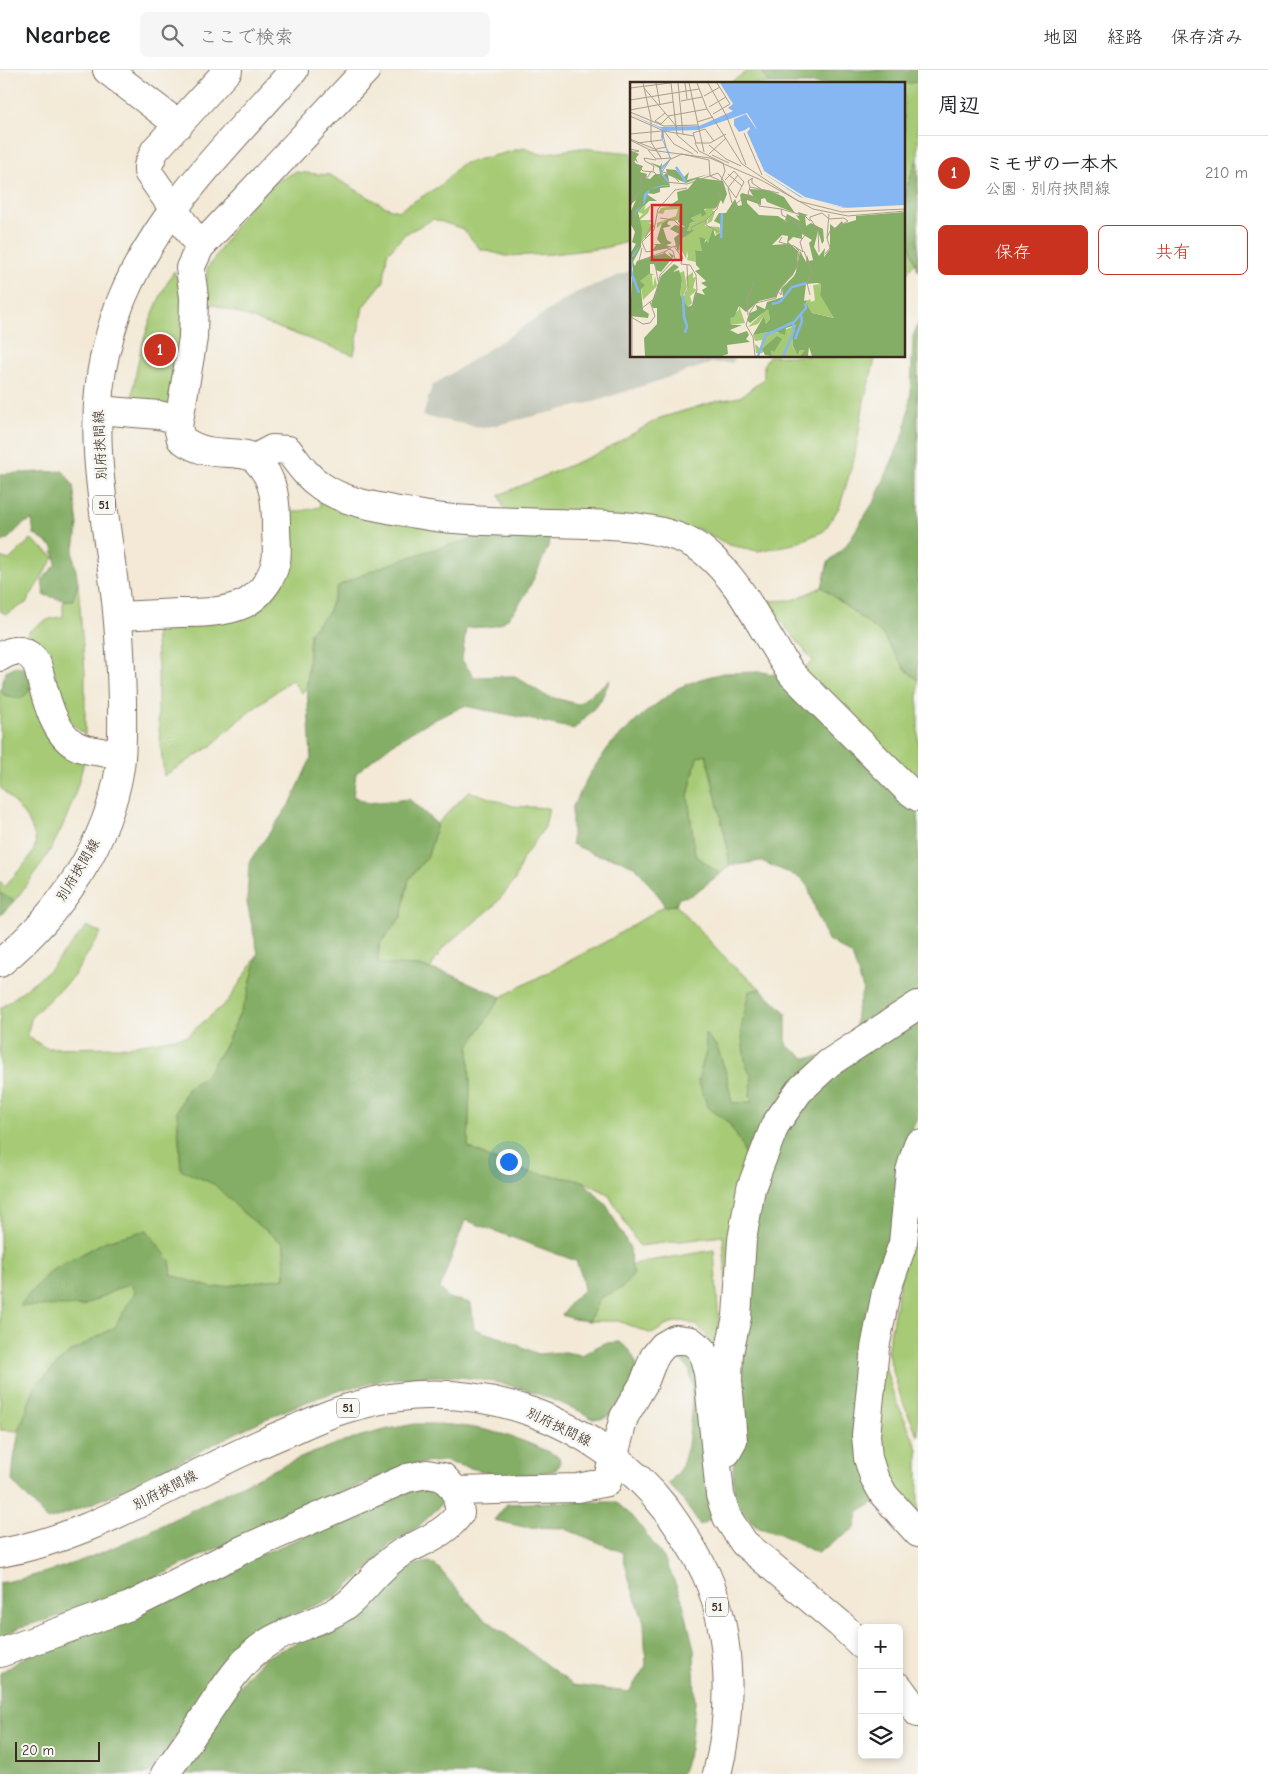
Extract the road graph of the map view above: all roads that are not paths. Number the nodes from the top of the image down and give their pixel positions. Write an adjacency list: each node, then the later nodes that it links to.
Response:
1 (107, 70): 5 (street)
2 (228, 70): 5 (street)
3 (294, 70): 6 (street, 別府挾間線 / 51)
4 (366, 70): 7 (street)
5 (179, 125): 6 (street)
6 (174, 209): 7 (street); 8 (street, 別府挾間線 / 51)
7 (200, 247): 9 (street)
8 (98, 410): 9 (street); 11 (street, 別府挾間線 / 51)
9 (179, 420): 10 (street)
10 (255, 458): 11 (street); 14 (street)
11 (118, 616): 13 (street, 別府挾間線 / 51)
12 (0, 657): 13 (street)
13 (121, 755): 15 (street, 別府挾間線 / 51)
14 (918, 797)
15 (0, 963)
16 (918, 1005): 19 (street)
17 (918, 1144): 21 (street)
18 (615, 1456): 19 (street); 20 (street); 22 (street, 別府挾間線 / 51); 28 (street, 別府挾間線 / 51)
19 (718, 1469): 23 (street)
20 (456, 1491): 24 (street); 27 (street)
21 (918, 1533)
22 (0, 1553)
23 (858, 1641)
24 (0, 1653)
25 (903, 1692): 26 (street)
26 (918, 1713)
27 (165, 1774)
28 (717, 1774)

